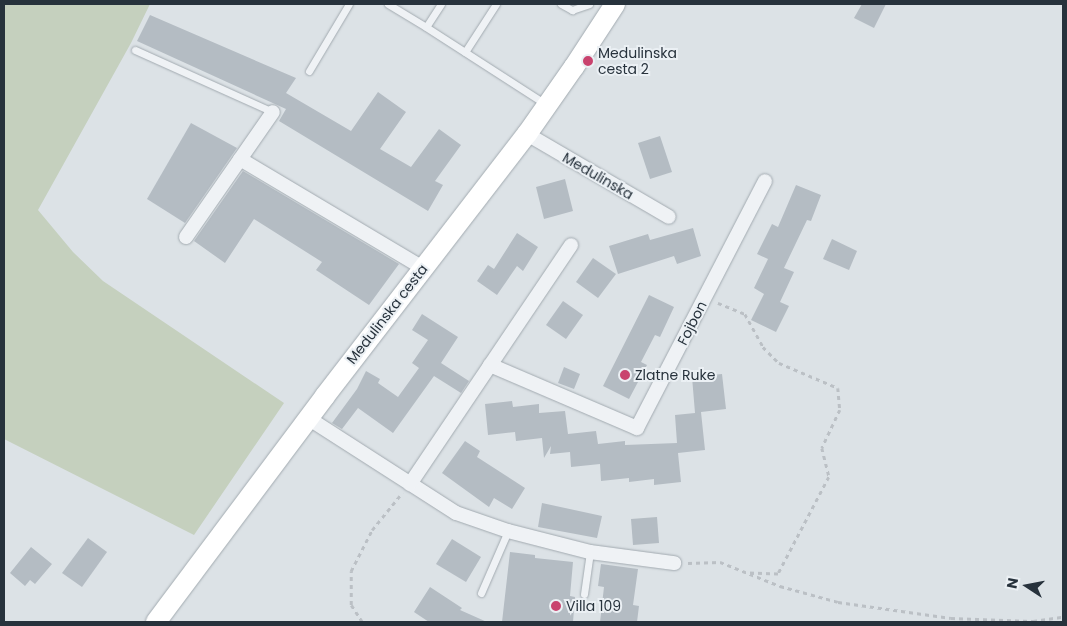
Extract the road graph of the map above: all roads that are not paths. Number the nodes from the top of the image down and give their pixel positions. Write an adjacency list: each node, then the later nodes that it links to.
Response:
1 (349, 4): 11 (lane)
2 (388, 4): 8 (lane)
3 (441, 4): 8 (lane)
4 (496, 4): 10 (lane)
5 (561, 4): 6 (lane)
6 (590, 4)
7 (614, 4): 12 (main road, Medulinska cesta)
8 (426, 28): 10 (lane)
9 (135, 50): 13 (lane)
10 (465, 52): 12 (lane)
11 (309, 71)
12 (548, 105): 14 (main road, Medulinska cesta)
13 (273, 112): 15 (street)
14 (527, 134): 17 (street, Medulinska); 20 (main road, Medulinska cesta)
15 (240, 159): 18 (street); 20 (street)
16 (765, 181): 21 (street, Fojbon)
17 (669, 217)
18 (186, 237)
19 (571, 245): 21 (street)
20 (423, 268): 22 (main road, Medulinska cesta)
21 (490, 365): 23 (street)
22 (308, 418): 23 (street); 29 (main road, Medulinska cesta)
23 (410, 484): 24 (street)
24 (508, 532): 25 (street); 27 (lane)
25 (590, 552): 26 (street); 28 (lane)
26 (674, 563)
27 (480, 592)
28 (584, 594)
29 (156, 622)

